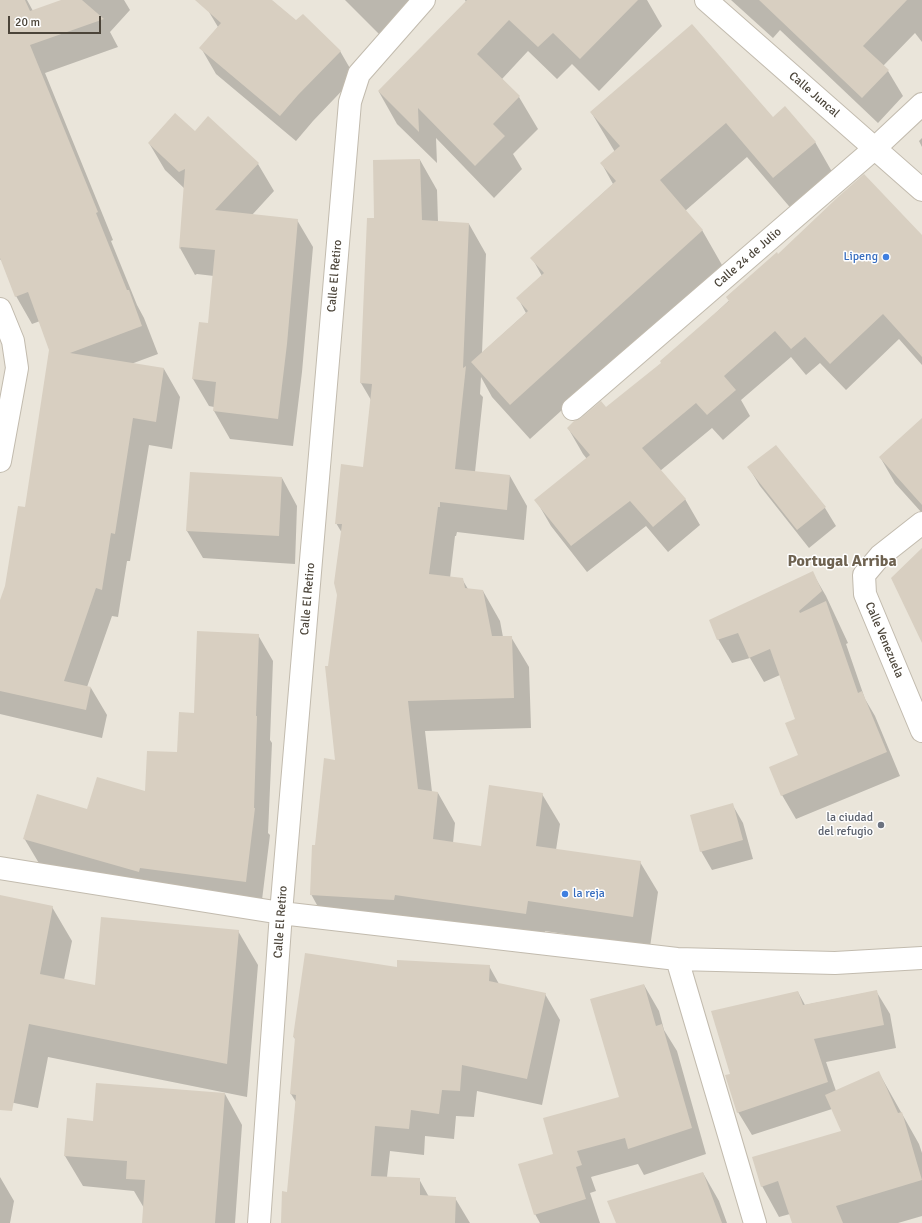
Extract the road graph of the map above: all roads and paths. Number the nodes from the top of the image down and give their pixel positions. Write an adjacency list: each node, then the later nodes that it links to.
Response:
1 (424, 0): 12 (street, Calle El Retiro)
2 (706, 0): 4 (street, Calle Juncal)
3 (922, 104): 4 (street, Calle 24 de Julio)
4 (874, 149): 5 (street, Calle Juncal); 7 (street, Calle 24 de Julio)
5 (922, 190)
6 (0, 309): 8 (street)
7 (573, 409)
8 (0, 462)
9 (922, 523): 10 (street, Calle Venezuela)
10 (922, 731)
11 (0, 868): 12 (street)
12 (281, 913): 14 (street); 15 (street, Calle El Retiro)
13 (922, 958): 14 (street)
14 (677, 959): 16 (street)
15 (259, 1223)
16 (755, 1223)

